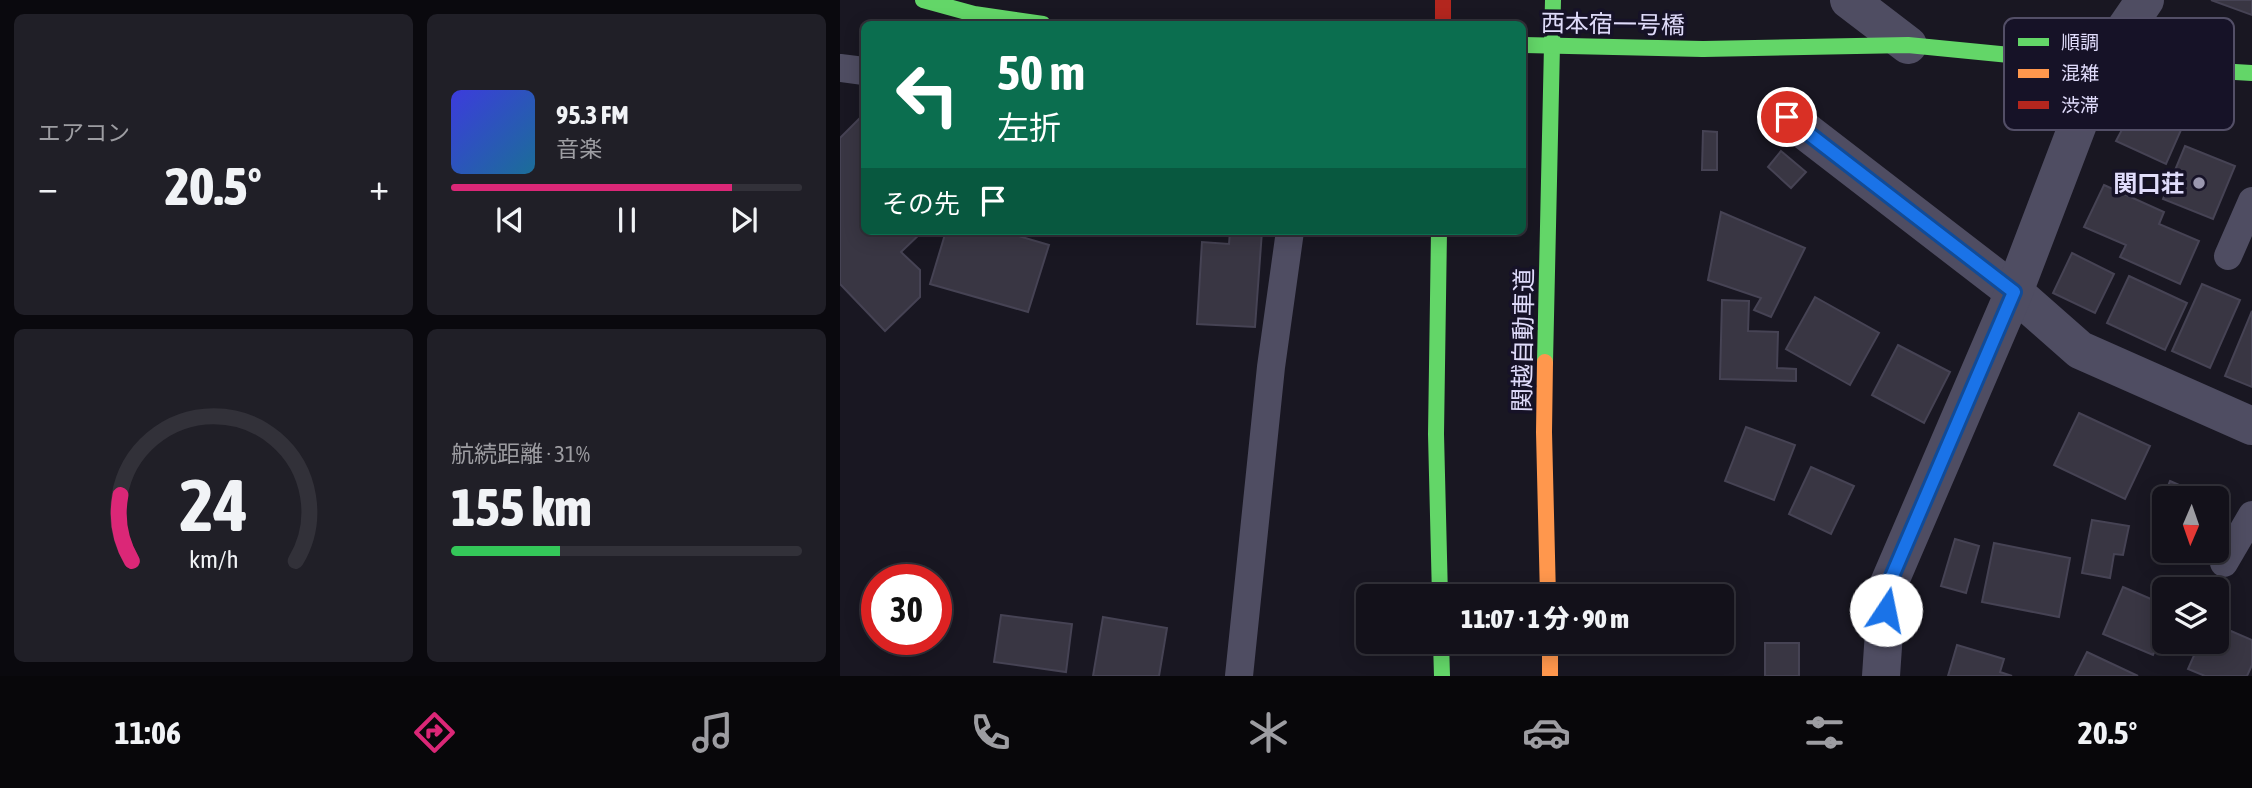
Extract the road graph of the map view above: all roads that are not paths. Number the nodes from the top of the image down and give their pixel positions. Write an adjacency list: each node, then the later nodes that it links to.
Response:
1 (923, 0): 7 (main road)
2 (1443, 0): 8 (main road)
3 (1553, 0): 27 (main road, 関越自動車道)
4 (1849, 0): 10 (street)
5 (2145, 0): 6 (street)
6 (2133, 18)
7 (1022, 21)
8 (1443, 21)
9 (1526, 45): 10 (main road, 西本宿一号橋, bridge)
10 (1908, 45): 11 (main road, 西本宿一号橋)
11 (2004, 54)
12 (840, 68): 13 (lane)
13 (861, 71)
14 (2234, 72): 15 (main road, 西本宿一号橋)
15 (2252, 73)
16 (1787, 117): 22 (street)
17 (2076, 130): 22 (street)
18 (2252, 201): 21 (lane)
19 (1289, 235): 30 (lane)
20 (1439, 235): 26 (main road)
21 (2228, 256)
22 (2014, 292): 23 (street); 33 (street)
23 (2252, 426)
24 (2252, 514): 25 (lane)
25 (2230, 552)
26 (1440, 584)
27 (1548, 584)
28 (1441, 654): 31 (main road)
29 (1550, 654): 32 (main road)
30 (1239, 676)
31 (1442, 676)
32 (1550, 676)
33 (1881, 676)

